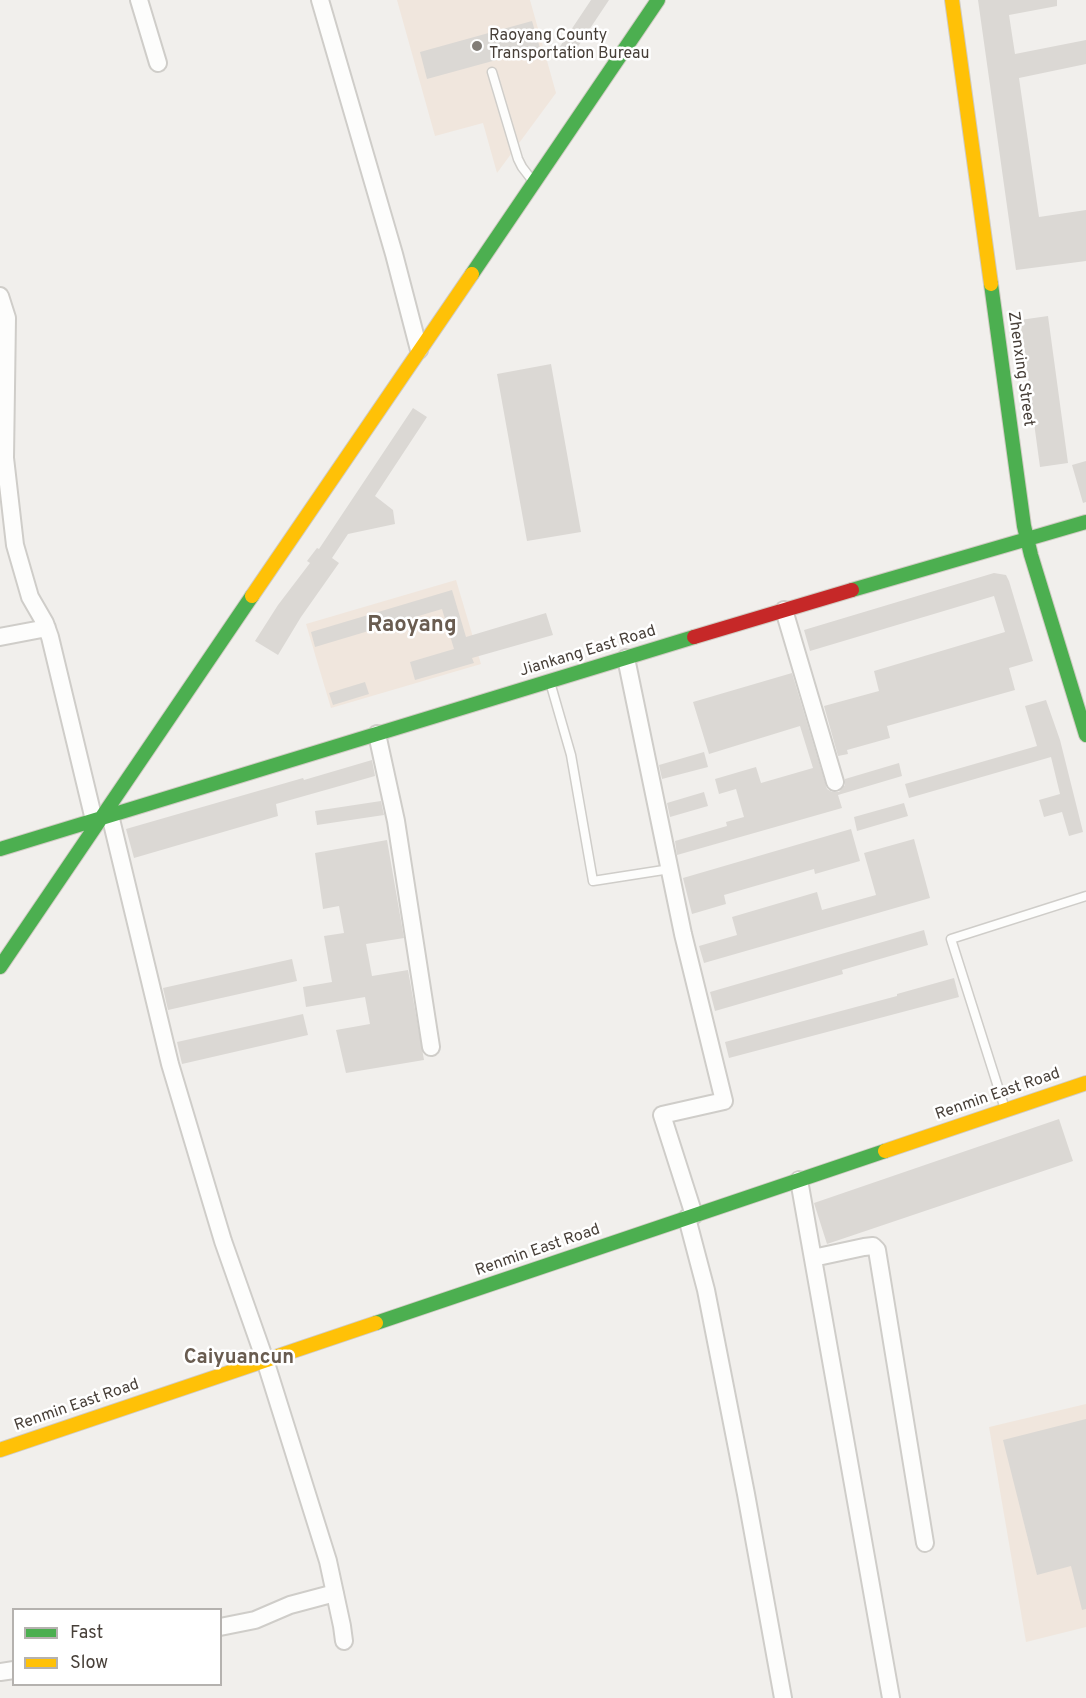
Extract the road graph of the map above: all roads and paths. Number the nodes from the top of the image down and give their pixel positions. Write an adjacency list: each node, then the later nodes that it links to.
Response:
1 (139, 0): 6 (street)
2 (320, 0): 10 (street)
3 (658, 0): 5 (street)
4 (952, 0): 13 (street, Zhenxing Street)
5 (647, 7): 8 (street)
6 (158, 63)
7 (492, 72): 8 (lane)
8 (534, 182): 10 (street)
9 (0, 296): 11 (street)
10 (419, 350): 22 (street)
11 (3, 356): 15 (street)
12 (1086, 522): 13 (street, Jiankang East Road)
13 (1027, 539): 14 (street, Jiankang East Road); 20 (street, Zhenxing Street)
14 (784, 610): 17 (street, Jiankang East Road); 21 (street)
15 (47, 628): 16 (street); 22 (street)
16 (0, 637)
17 (626, 658): 18 (street, Jiankang East Road); 24 (street)
18 (549, 681): 19 (street, Jiankang East Road); 24 (lane)
19 (377, 734): 22 (street, Jiankang East Road); 27 (street)
20 (1086, 735)
21 (835, 782)
22 (101, 818): 23 (street, Jiankang East Road); 26 (street); 33 (street)
23 (0, 849)
24 (670, 869): 31 (street)
25 (1086, 896): 29 (lane)
26 (0, 967)
27 (431, 1047)
28 (1086, 1083): 29 (street, Renmin East Road)
29 (1005, 1110): 30 (street, Renmin East Road)
30 (799, 1180): 31 (street, Renmin East Road); 32 (street)
31 (691, 1216): 33 (street, Renmin East Road); 39 (street)
32 (813, 1258): 35 (street); 40 (street)
33 (265, 1360): 34 (street, Renmin East Road); 36 (street)
34 (0, 1450)
35 (925, 1543)
36 (335, 1593): 37 (street); 38 (street)
37 (222, 1627)
38 (344, 1641)
39 (783, 1698)
40 (891, 1698)

